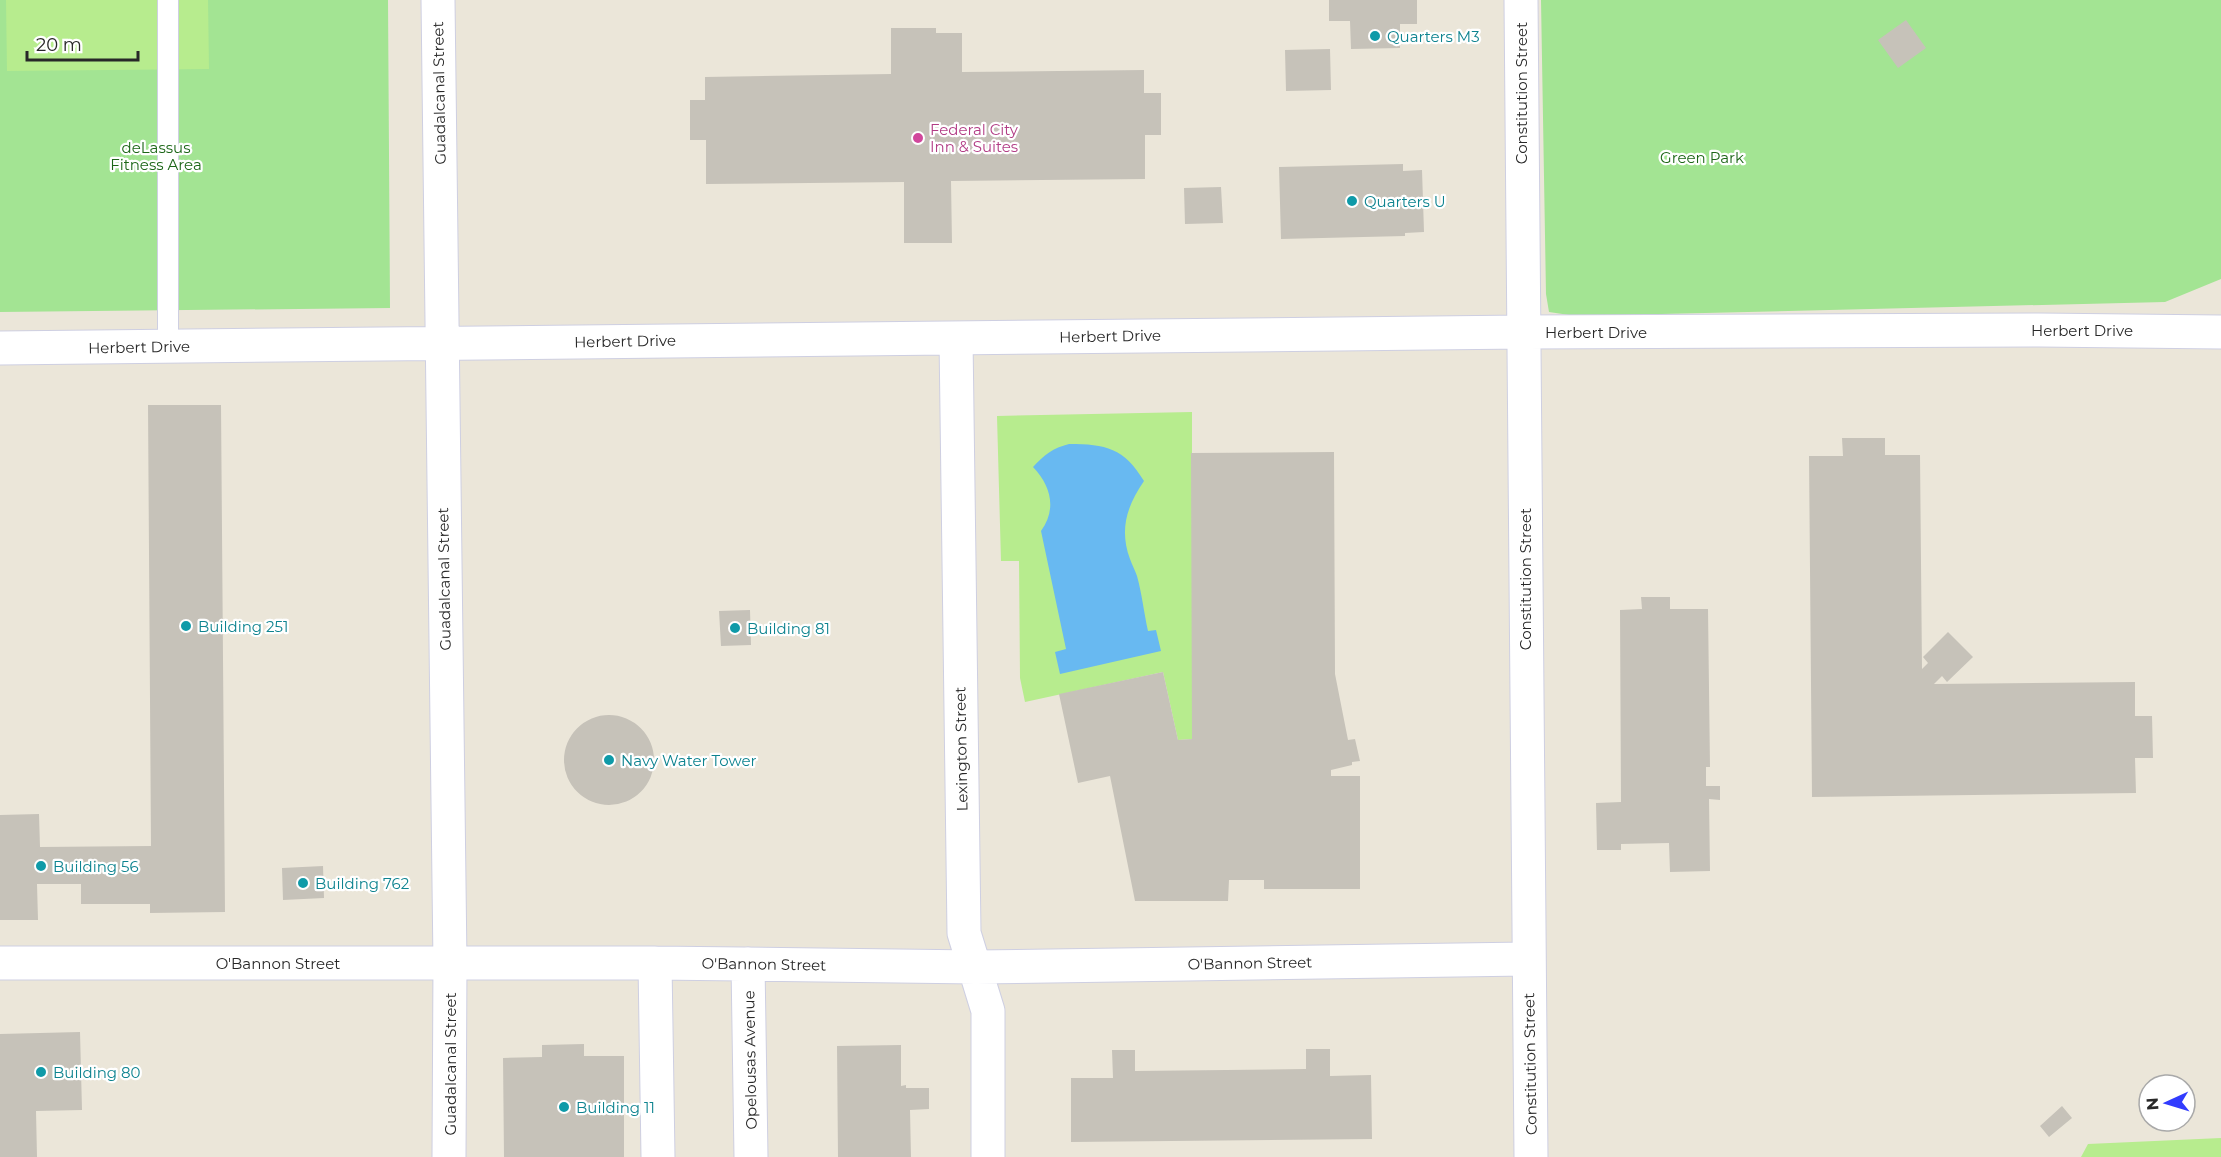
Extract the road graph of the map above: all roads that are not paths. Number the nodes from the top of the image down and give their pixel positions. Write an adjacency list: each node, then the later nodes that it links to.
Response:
1 (168, 0): 8 (lane)
2 (438, 0): 7 (street, Guadalcanal Street)
3 (1521, 0): 5 (street, Constitution Street)
4 (2219, 330): 5 (street, Herbert Drive)
5 (1523, 332): 6 (street, Herbert Drive); 10 (street, Constitution Street)
6 (956, 338): 7 (street, Herbert Drive); 15 (street, Lexington Street)
7 (441, 343): 8 (street, Herbert Drive); 12 (street, Guadalcanal Street)
8 (168, 346): 9 (street, Herbert Drive)
9 (0, 348)
10 (1529, 958): 15 (street, O'Bannon Street); 20 (street, Constitution Street)
11 (0, 963): 12 (street, O'Bannon Street)
12 (450, 963): 13 (street, O'Bannon Street); 16 (street, Guadalcanal Street)
13 (655, 963): 14 (street, O'Bannon Street); 17 (street)
14 (748, 964): 15 (street, O'Bannon Street); 18 (street, Opelousas Avenue)
15 (976, 967): 19 (street, Lexington Street)
16 (449, 1157)
17 (658, 1157)
18 (751, 1157)
19 (988, 1157)
20 (1531, 1157)

